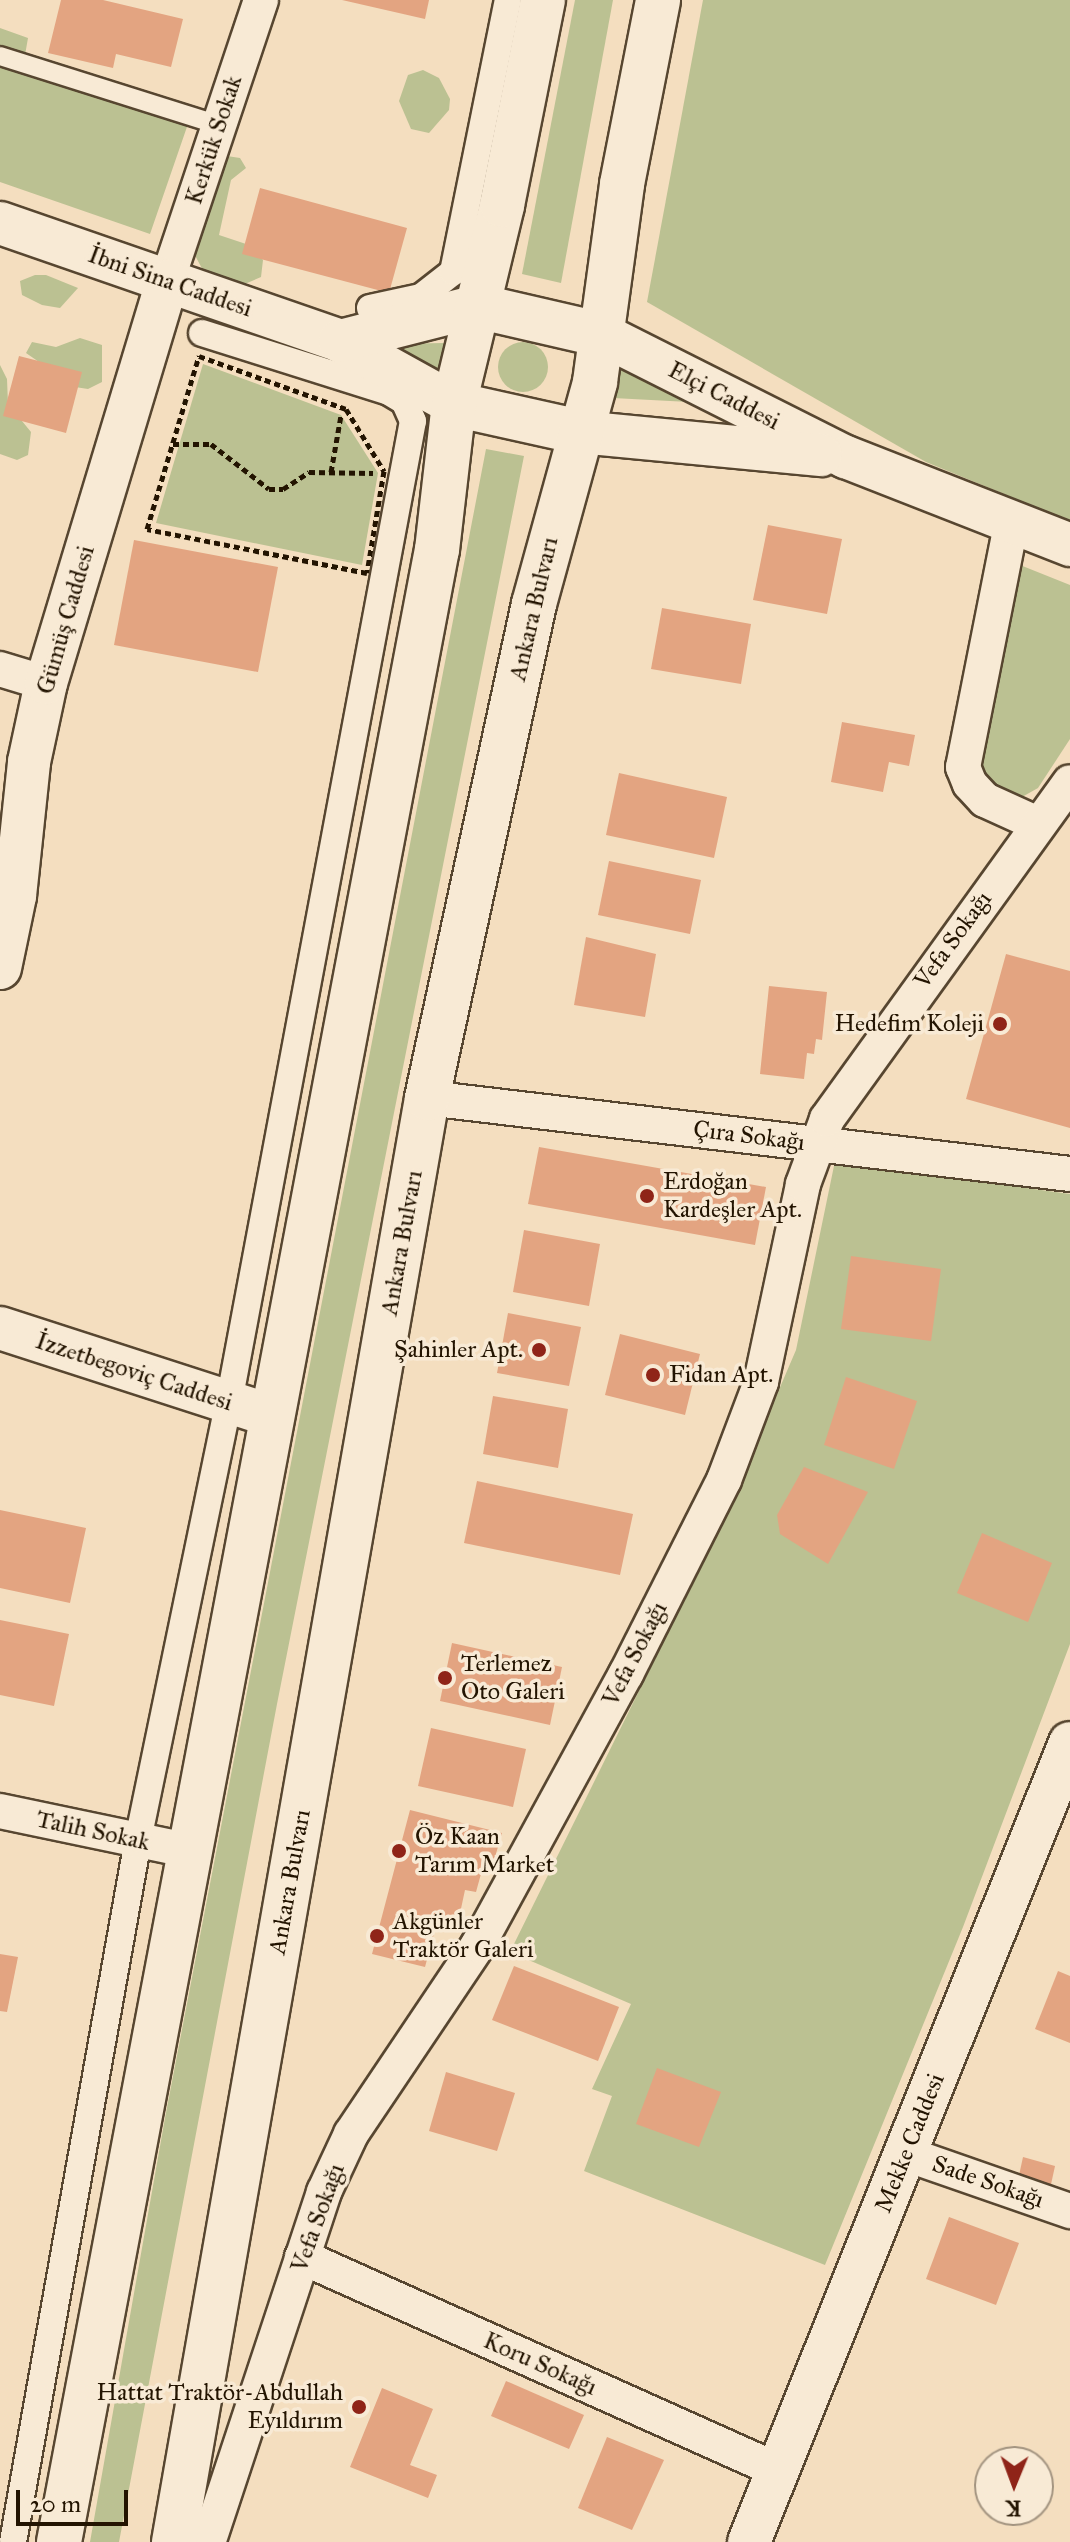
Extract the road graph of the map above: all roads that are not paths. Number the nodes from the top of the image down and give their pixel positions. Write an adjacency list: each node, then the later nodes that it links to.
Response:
1 (261, 0): 6 (street, Kerkük Sokak)
2 (508, 0): 10 (street)
3 (543, 0): 9 (main road)
4 (658, 0): 12 (main road, Ankara Bulvarı)
5 (0, 56): 6 (lane)
6 (219, 125): 8 (street, Kerkük Sokak)
7 (0, 223): 8 (street, İbni Sina Caddesi)
8 (167, 281): 13 (street, İbni Sina Caddesi); 20 (street, Gümüş Caddesi)
9 (477, 306): 12 (main road); 13 (street); 14 (main road)
10 (370, 308)
11 (202, 333): 28 (street)
12 (603, 335): 15 (main road, Ankara Bulvarı); 16 (street, Elçi Caddesi)
13 (340, 341): 14 (street, İbni Sina Caddesi)
14 (454, 404): 15 (main road); 28 (main road)
15 (580, 432): 16 (street, Elçi Caddesi); 24 (main road, Ankara Bulvarı)
16 (846, 457): 17 (street, Elçi Caddesi)
17 (1012, 520): 18 (street, Elçi Caddesi); 22 (street)
18 (1070, 545)
19 (0, 669): 20 (street)
20 (46, 683): 23 (street, Gümüş Caddesi)
21 (1070, 782): 22 (street, Vefa Sokağı)
22 (1038, 824): 25 (street, Vefa Sokağı)
23 (0, 968)
24 (427, 1098): 25 (street, Çıra Sokağı); 37 (main road, Ankara Bulvarı)
25 (816, 1145): 26 (street, Çıra Sokağı); 35 (street, Vefa Sokağı)
26 (1070, 1174)
27 (2, 1336): 28 (street, İzzetbegoviç Caddesi)
28 (249, 1408): 31 (street); 32 (main road)
29 (1070, 1743): 33 (street, Mekke Caddesi)
30 (0, 1811): 31 (street, Talih Sokak)
31 (138, 1840): 32 (street, Talih Sokak); 38 (street)
32 (187, 1850): 39 (main road)
33 (906, 2154): 34 (street, Sade Sokağı); 36 (street, Mekke Caddesi)
34 (1070, 2211)
35 (302, 2257): 36 (street, Koru Sokağı); 37 (street, Vefa Sokağı)
36 (777, 2470): 40 (street, Mekke Caddesi)
37 (194, 2539)
38 (13, 2542)
39 (59, 2542)
40 (749, 2542)

